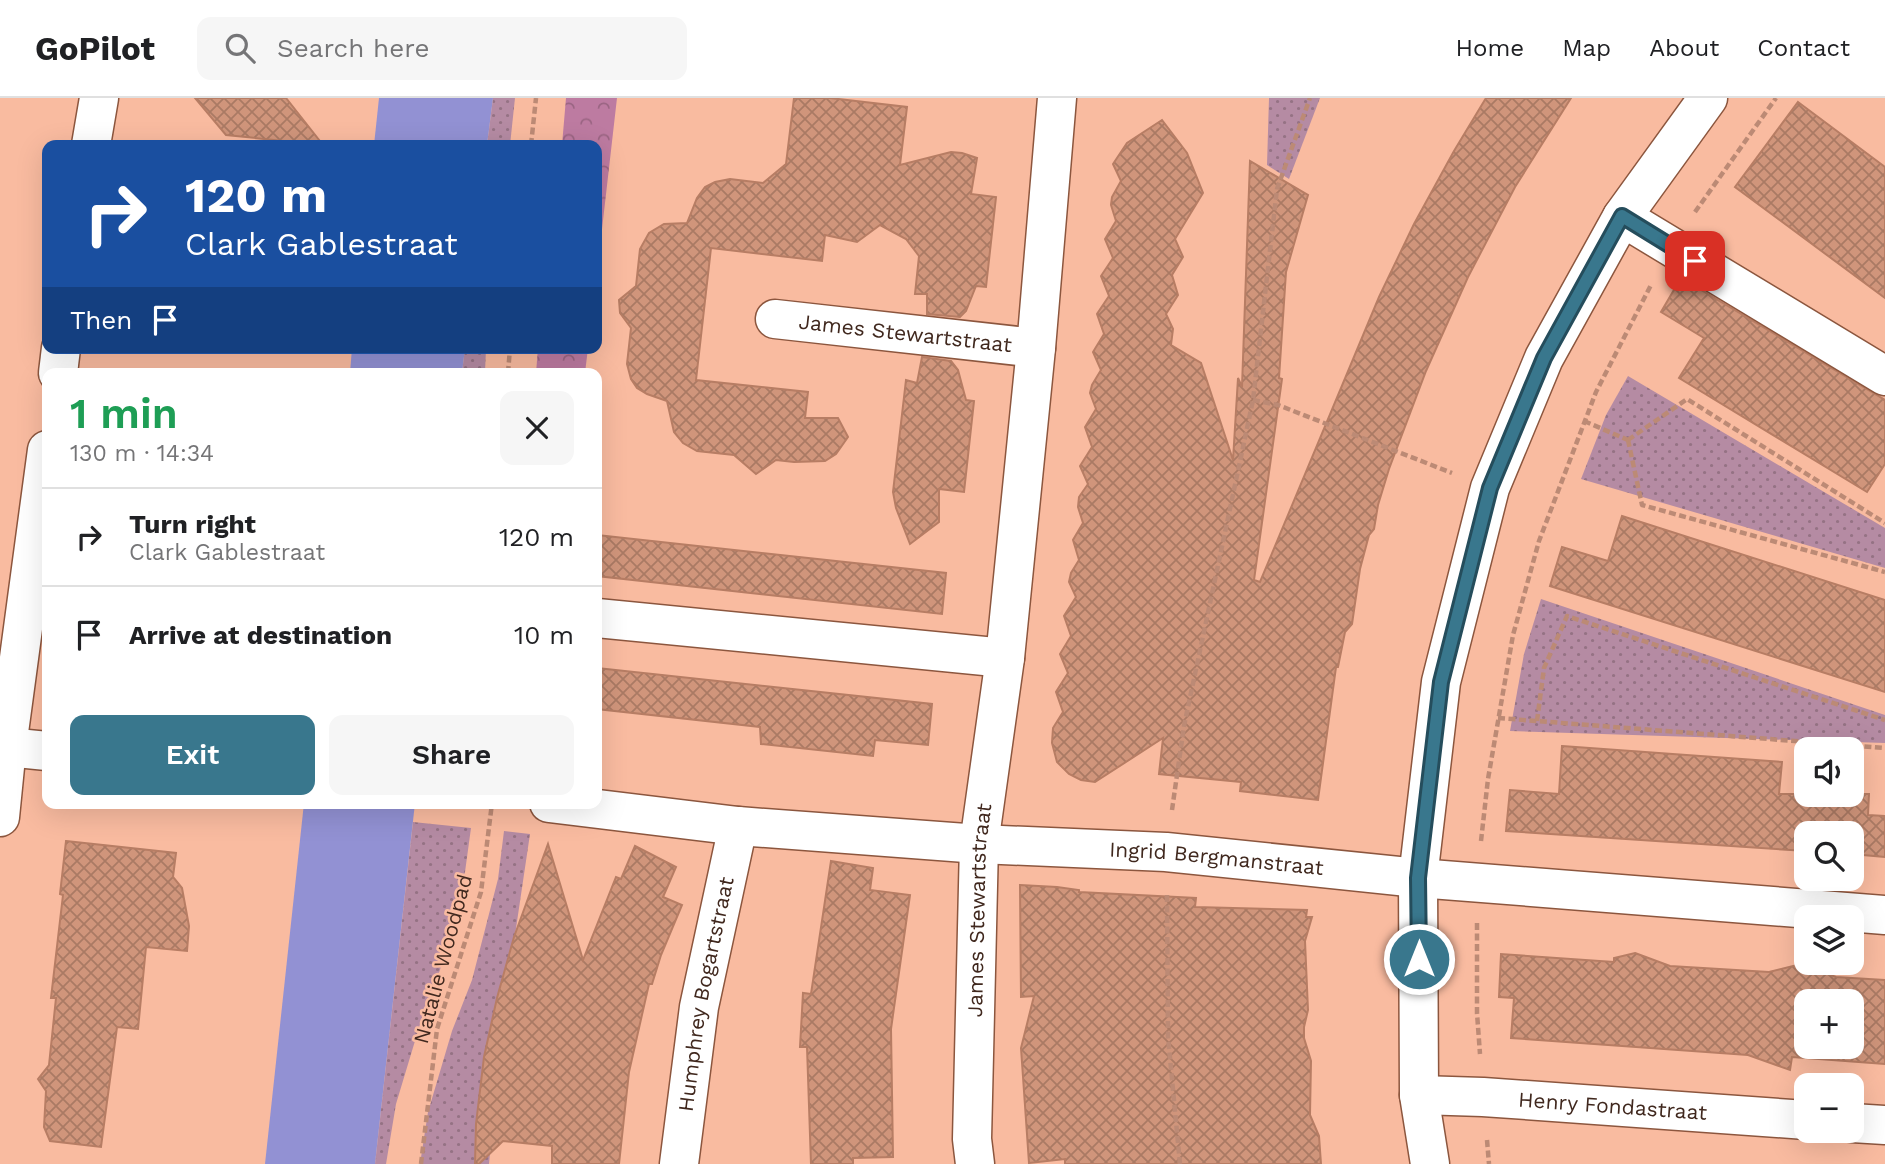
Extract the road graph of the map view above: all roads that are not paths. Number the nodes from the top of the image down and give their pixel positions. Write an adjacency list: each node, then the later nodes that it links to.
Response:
1 (99, 98): 4 (street)
2 (1057, 98): 7 (street, James Stewartstraat)
3 (1708, 98): 5 (street)
4 (92, 140)
5 (1622, 216): 8 (street); 18 (street)
6 (775, 319): 7 (street, James Stewartstraat)
7 (1036, 348): 11 (street, James Stewartstraat)
8 (1885, 376)
9 (42, 487): 12 (street)
10 (602, 618): 11 (street)
11 (1005, 658): 17 (street, James Stewartstraat)
12 (7, 747): 13 (street); 15 (street)
13 (42, 750)
14 (598, 809): 16 (street, Ingrid Bergmanstraat)
15 (0, 817)
16 (738, 826): 17 (street, Ingrid Bergmanstraat); 24 (street, Humphrey Bogartstraat)
17 (979, 844): 18 (street, Ingrid Bergmanstraat); 25 (street, James Stewartstraat)
18 (1418, 878): 19 (street, Ingrid Bergmanstraat); 20 (street)
19 (1885, 915)
20 (1419, 1095): 21 (street, Henry Fondastraat); 26 (street)
21 (1794, 1119)
22 (1864, 1124): 23 (street)
23 (1885, 1125)
24 (679, 1164)
25 (975, 1164)
26 (1430, 1164)

